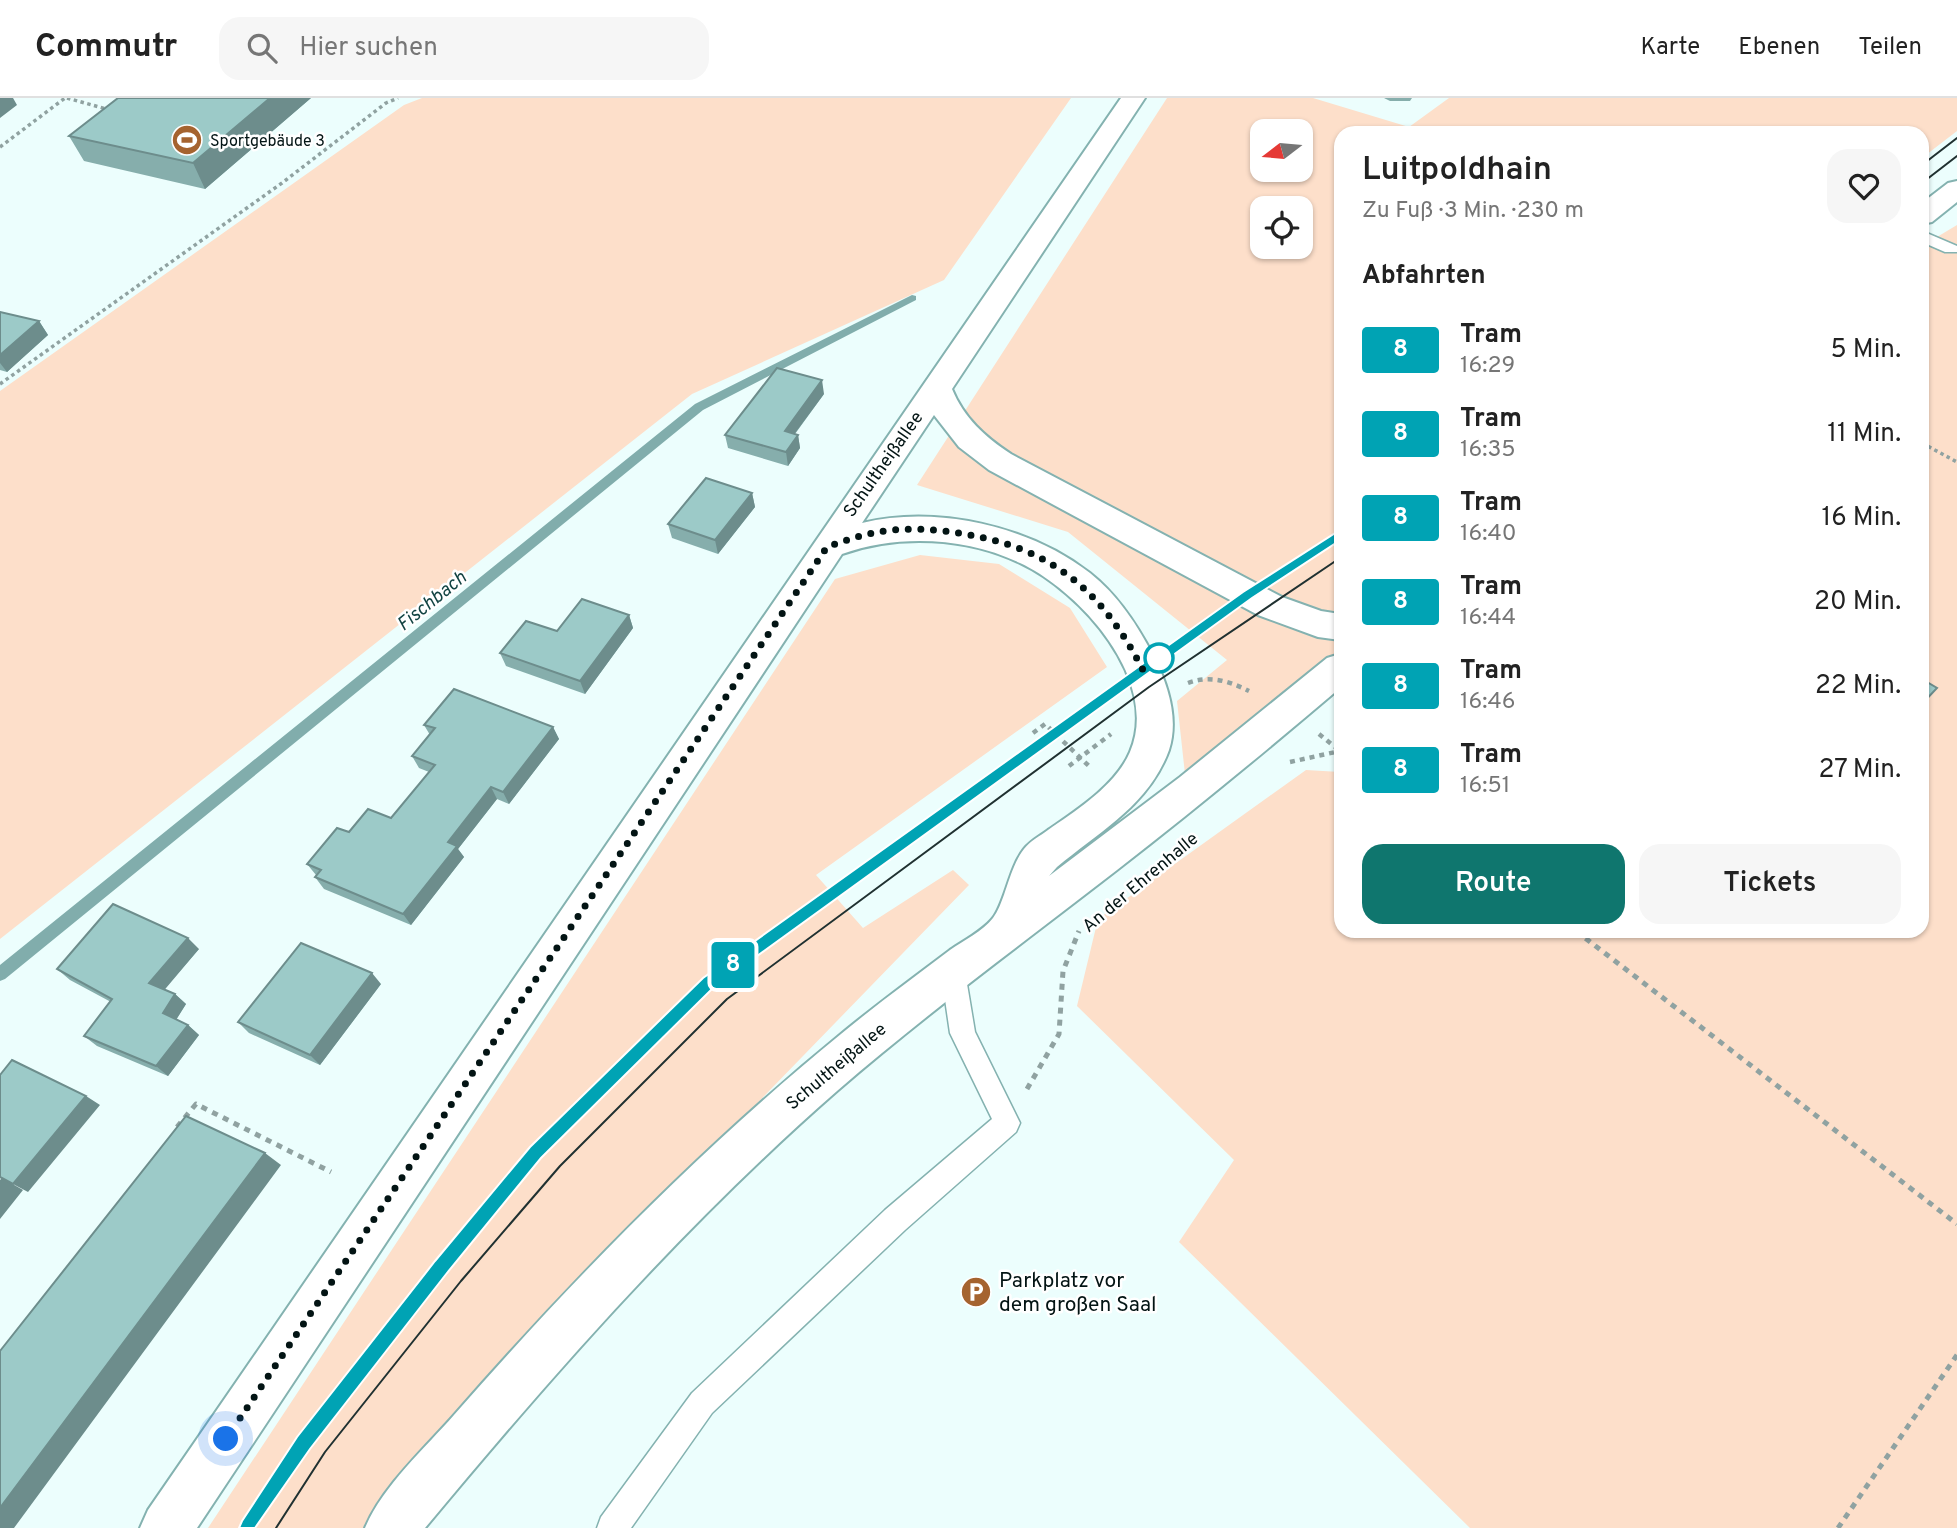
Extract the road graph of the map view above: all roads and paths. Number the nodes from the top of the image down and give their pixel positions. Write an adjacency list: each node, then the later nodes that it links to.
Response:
1 (66, 98): 4 (path); 5 (path)
2 (398, 98): 10 (path)
3 (1133, 98): 11 (main road, Schultheißallee)
4 (115, 111)
5 (0, 147)
6 (1957, 189): 7 (main road)
7 (1929, 211)
8 (1929, 239): 9 (lane)
9 (1951, 249)
10 (0, 384)
11 (936, 388): 14 (main road, Schultheißallee); 15 (main road)
12 (1929, 447): 13 (path)
13 (1957, 462)
14 (827, 547): 17 (main road); 32 (main road, Schultheißallee)
15 (1334, 626)
16 (1334, 673): 18 (main road, Schultheißallee)
17 (1153, 701): 18 (path); 22 (path); 23 (main road)
18 (1289, 711): 19 (path); 23 (main road, Schultheißallee)
19 (1334, 746)
20 (1334, 752): 21 (path)
21 (1287, 763)
22 (1069, 766)
23 (1010, 928): 26 (main road, Schultheißallee)
24 (1080, 928): 27 (path, An der Ehrenhalle)
25 (1585, 938): 30 (path)
26 (953, 972): 27 (lane); 33 (main road, Schultheißallee)
27 (1007, 1123): 34 (lane)
28 (170, 1136): 29 (path)
29 (331, 1172)
30 (1957, 1224)
31 (1957, 1355): 35 (path)
32 (166, 1528)
33 (391, 1528)
34 (612, 1528)
35 (1838, 1528)

